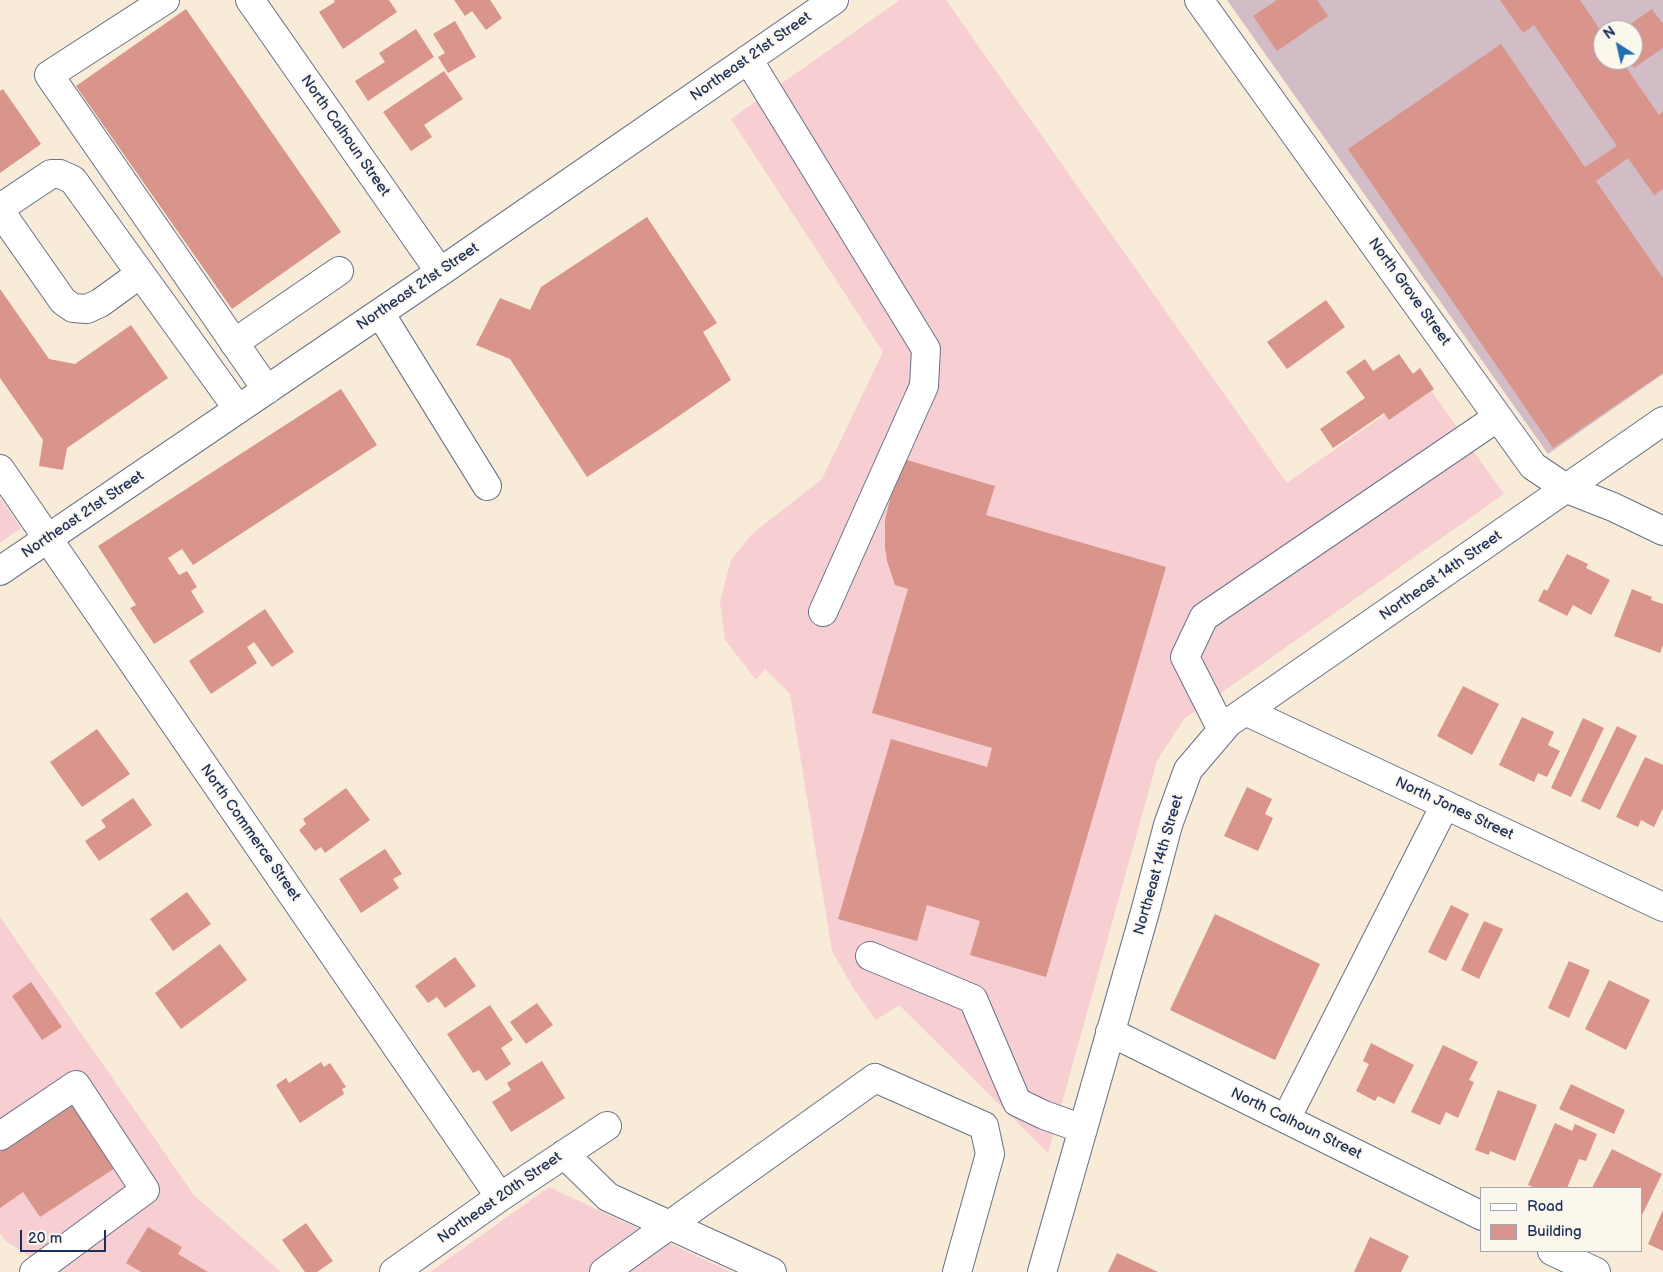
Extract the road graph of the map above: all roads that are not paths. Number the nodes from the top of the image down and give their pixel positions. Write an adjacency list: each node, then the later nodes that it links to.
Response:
1 (166, 0): 11 (street)
2 (250, 0): 8 (street, North Calhoun Street)
3 (834, 0): 5 (street, Northeast 21st Street)
4 (1199, 0): 14 (street, North Grove Street)
5 (748, 59): 8 (street, Northeast 21st Street); 22 (street)
6 (0, 209): 9 (street); 9 (street)
7 (339, 271): 11 (street)
8 (440, 272): 10 (street, Northeast 21st Street)
9 (140, 274): 13 (street)
10 (380, 313): 12 (street, Northeast 21st Street); 17 (street)
11 (234, 343): 12 (street)
12 (267, 390): 13 (street, Northeast 21st Street)
13 (238, 409): 20 (street, Northeast 21st Street)
14 (1498, 417): 18 (street, North Grove Street); 24 (street)
15 (1663, 421): 18 (street)
16 (0, 469): 20 (street, North Commerce Street)
17 (487, 486)
18 (1567, 489): 19 (street, North Grove Street); 23 (street, Northeast 14th Street)
19 (1663, 531)
20 (47, 539): 21 (street, Northeast 21st Street); 34 (street, North Commerce Street)
21 (0, 571)
22 (823, 612)
23 (1245, 711): 24 (street, Northeast 14th Street); 25 (street, North Jones Street)
24 (1222, 730): 28 (street, Northeast 14th Street)
25 (1445, 805): 26 (street, North Jones Street); 29 (street)
26 (1663, 907)
27 (870, 956): 31 (street)
28 (1110, 1032): 29 (street, North Calhoun Street); 31 (street, Northeast 14th Street)
29 (1286, 1119): 35 (street, North Calhoun Street)
30 (607, 1126): 33 (street, Northeast 20th Street)
31 (1083, 1129): 43 (street, Northeast 14th Street)
32 (0, 1136): 38 (street)
33 (564, 1154): 34 (street, Northeast 20th Street); 36 (street)
34 (500, 1197): 39 (street, Northeast 20th Street)
35 (1480, 1215)
36 (668, 1225): 40 (street); 41 (street); 42 (street)
37 (1554, 1252): 44 (street)
38 (34, 1272)
39 (394, 1272)
40 (604, 1272)
41 (772, 1272)
42 (957, 1272)
43 (1042, 1272)
44 (1596, 1272)

